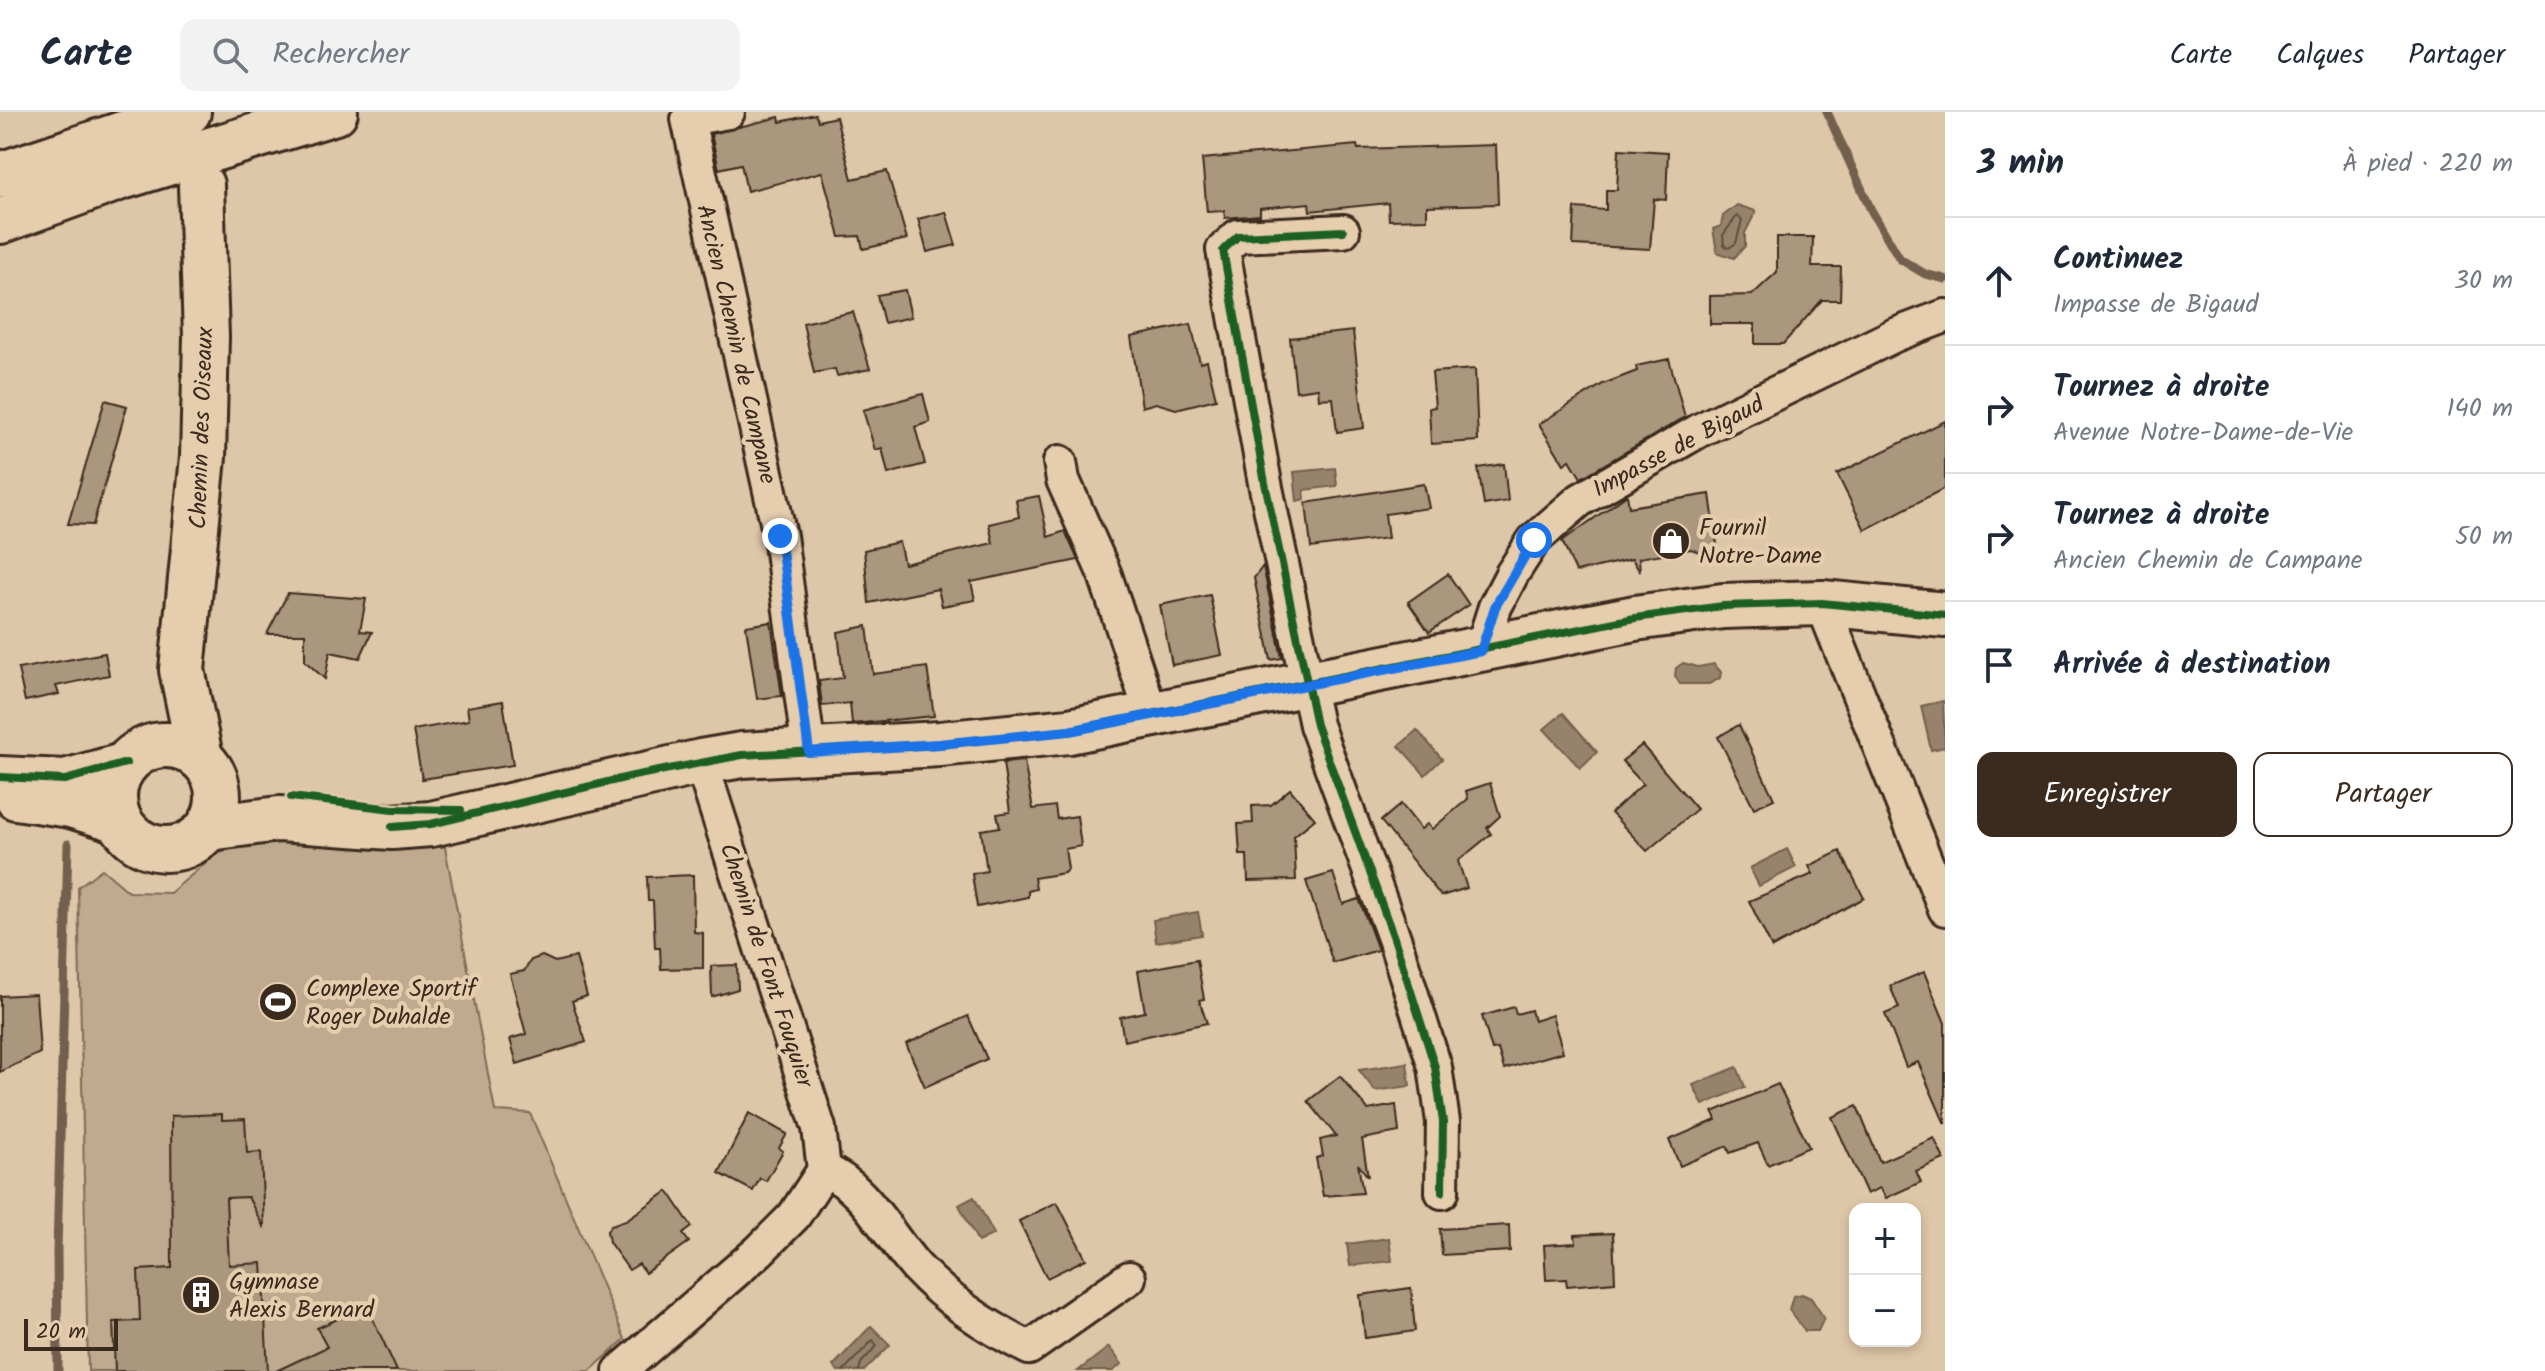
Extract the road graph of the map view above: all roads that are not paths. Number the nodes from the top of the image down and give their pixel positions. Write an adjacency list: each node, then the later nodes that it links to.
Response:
1 (188, 112): 4 (main road)
2 (335, 112): 6 (main road)
3 (728, 112): 16 (street, Ancien Chemin de Campane)
4 (0, 175)
5 (201, 185): 13 (main road, Chemin des Oiseaux)
6 (0, 221)
7 (1343, 231): 14 (street)
8 (1945, 316): 12 (street, Impasse de Bigaud)
9 (1060, 462): 15 (street)
10 (1822, 603): 11 (main road); 12 (main road); 25 (street)
11 (1945, 615)
12 (1481, 651): 14 (main road)
13 (182, 670): 17 (main road, Chemin des Oiseaux); 19 (main road, Chemin des Oiseaux)
14 (1309, 683): 15 (main road); 28 (street)
15 (1151, 713): 16 (main road)
16 (809, 752): 18 (main road)
17 (135, 756): 19 (main road); 20 (street); 23 (main road)
18 (701, 762): 22 (main road); 27 (street, Chemin de Font Fouquier)
19 (206, 764): 22 (main road); 24 (main road)
20 (0, 777)
21 (0, 797): 23 (street)
22 (477, 812): 24 (main road)
23 (119, 822): 24 (main road)
24 (209, 828)
25 (1935, 855): 26 (street)
26 (1945, 909)
27 (824, 1170): 30 (street); 31 (street)
28 (1442, 1192)
29 (1129, 1278): 30 (street)
30 (1031, 1359)
31 (620, 1371)

